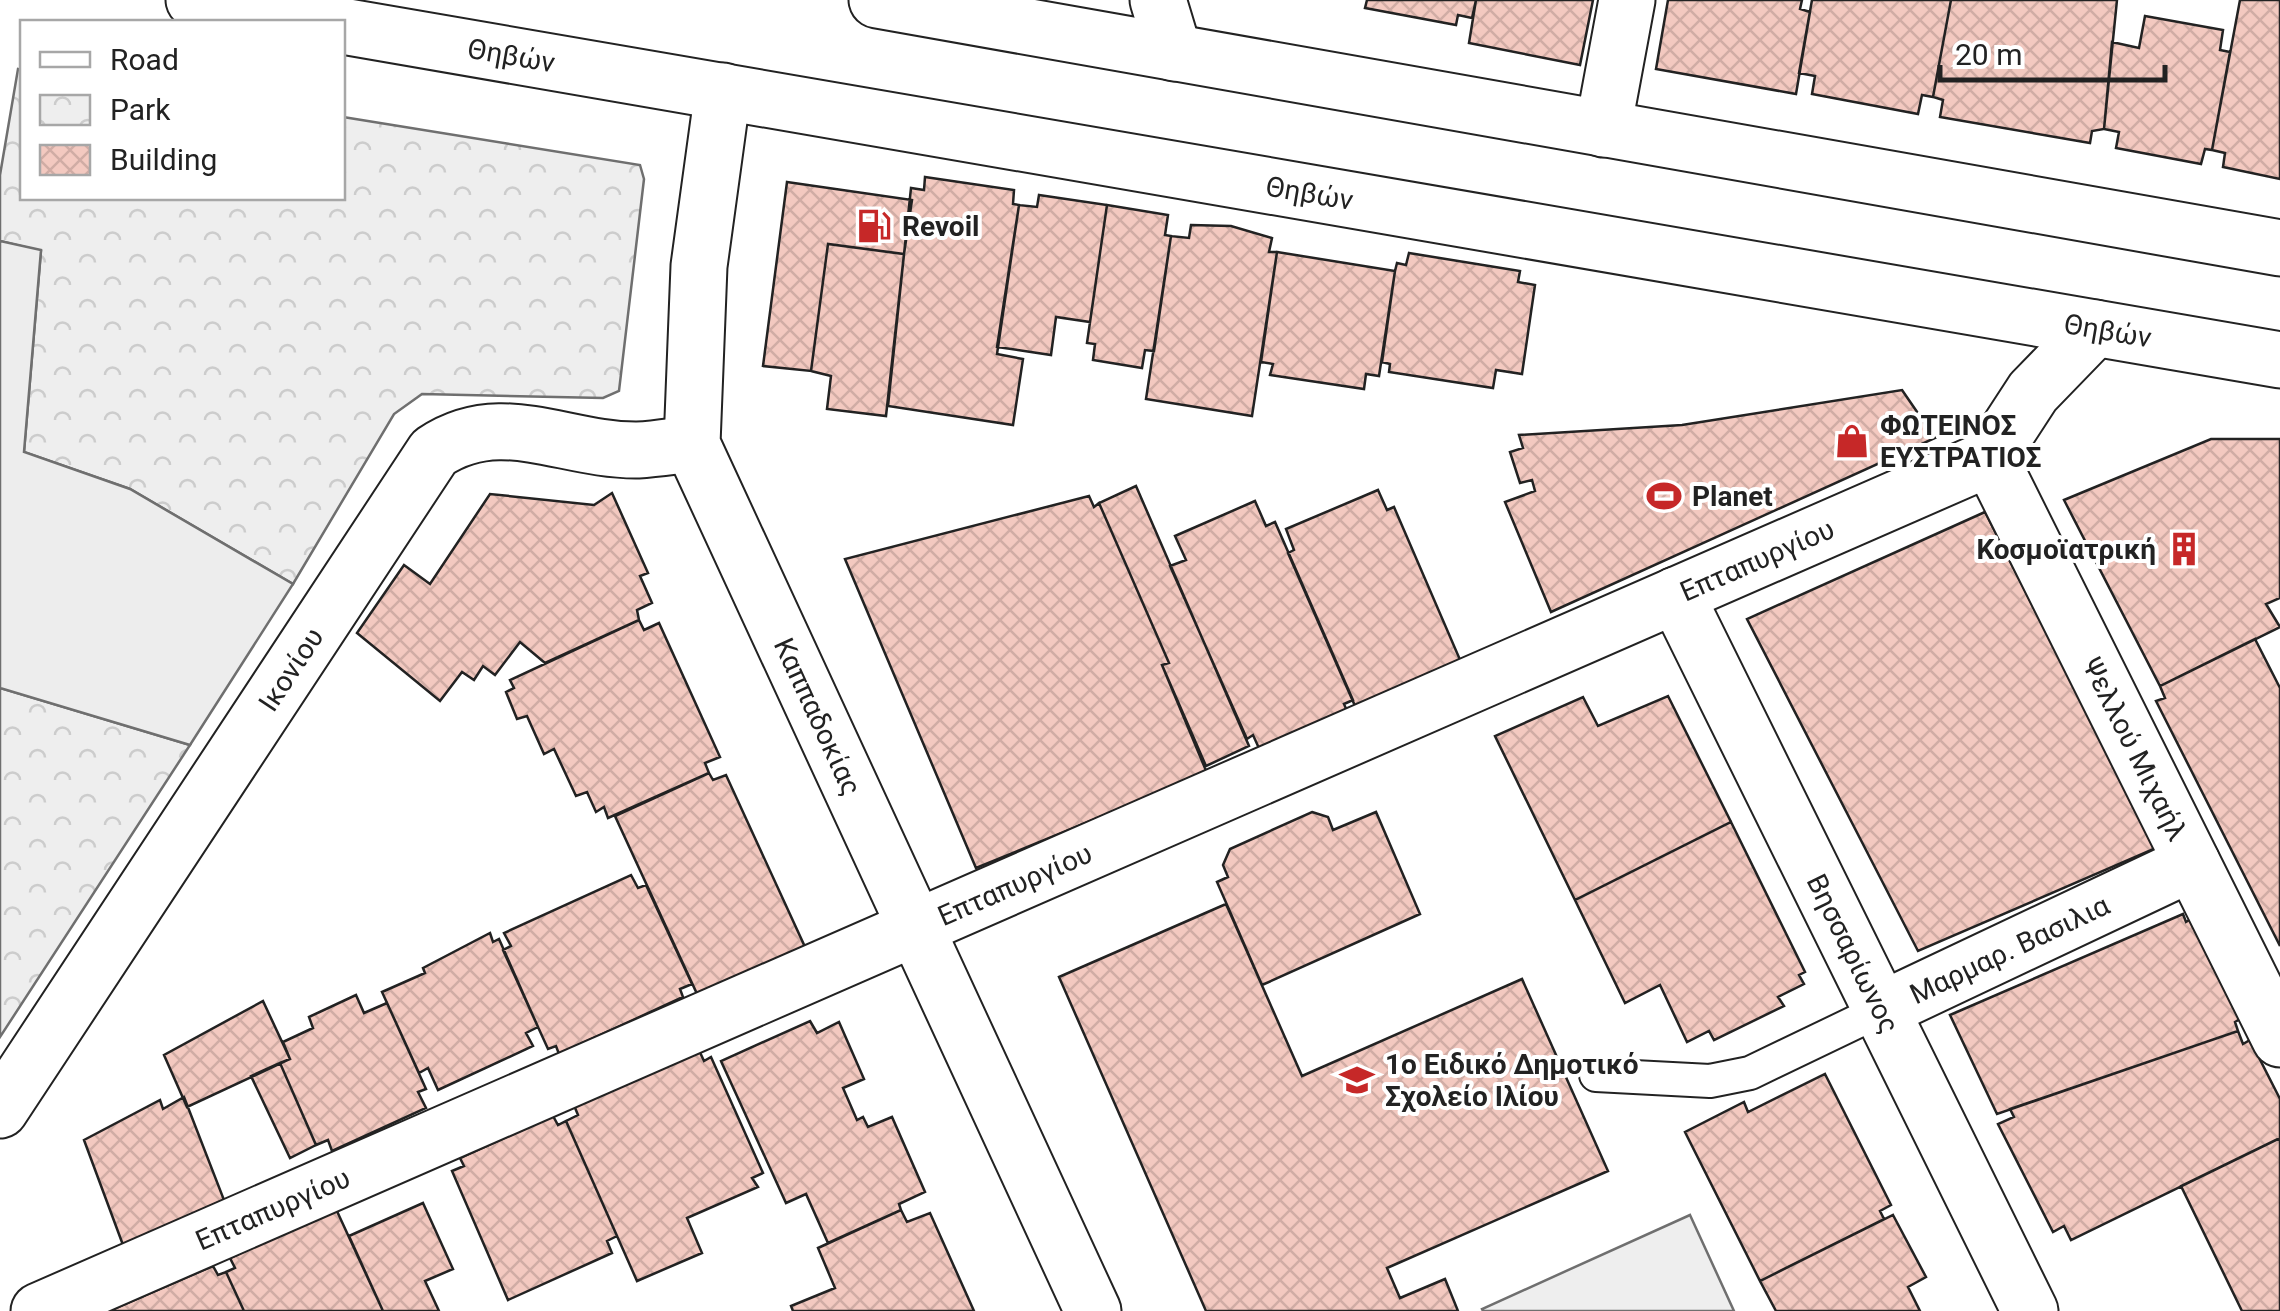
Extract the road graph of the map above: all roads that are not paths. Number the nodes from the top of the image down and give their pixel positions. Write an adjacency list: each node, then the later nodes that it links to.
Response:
1 (194, 0): 5 (street)
2 (877, 0): 7 (street)
3 (1158, 0): 7 (street)
4 (1627, 0): 9 (street)
5 (312, 20)
6 (345, 27): 8 (street, Θηβών)
7 (1174, 53): 9 (street)
8 (723, 92): 11 (street, Θηβών); 13 (street, Καππαδοκίας)
9 (1603, 129): 10 (street)
10 (2280, 248)
11 (2095, 328): 12 (street, Θηβών); 14 (street)
12 (2280, 360)
13 (692, 444): 17 (street, Καππαδοκίας); 21 (street, Ικονίου)
14 (1990, 458): 15 (street, Επταπυργίου); 16 (street, Ψελλού Μιχαήλ)
15 (1676, 595): 17 (street, Επταπυργίου); 18 (street, Βησσαρίωνος)
16 (2192, 863): 18 (street, Μαρμαρ. Βασιλια); 19 (street, Ψελλού Μιχαήλ)
17 (916, 928): 22 (street, Επταπυργίου); 23 (street, Καππαδοκίας)
18 (1882, 1010): 20 (lane, Μαρμαρ. Βασιλια); 24 (street, Βησσαρίωνος)
19 (2280, 1038)
20 (1596, 1075)
21 (0, 1110)
22 (39, 1311)
23 (1093, 1311)
24 (2030, 1311)

